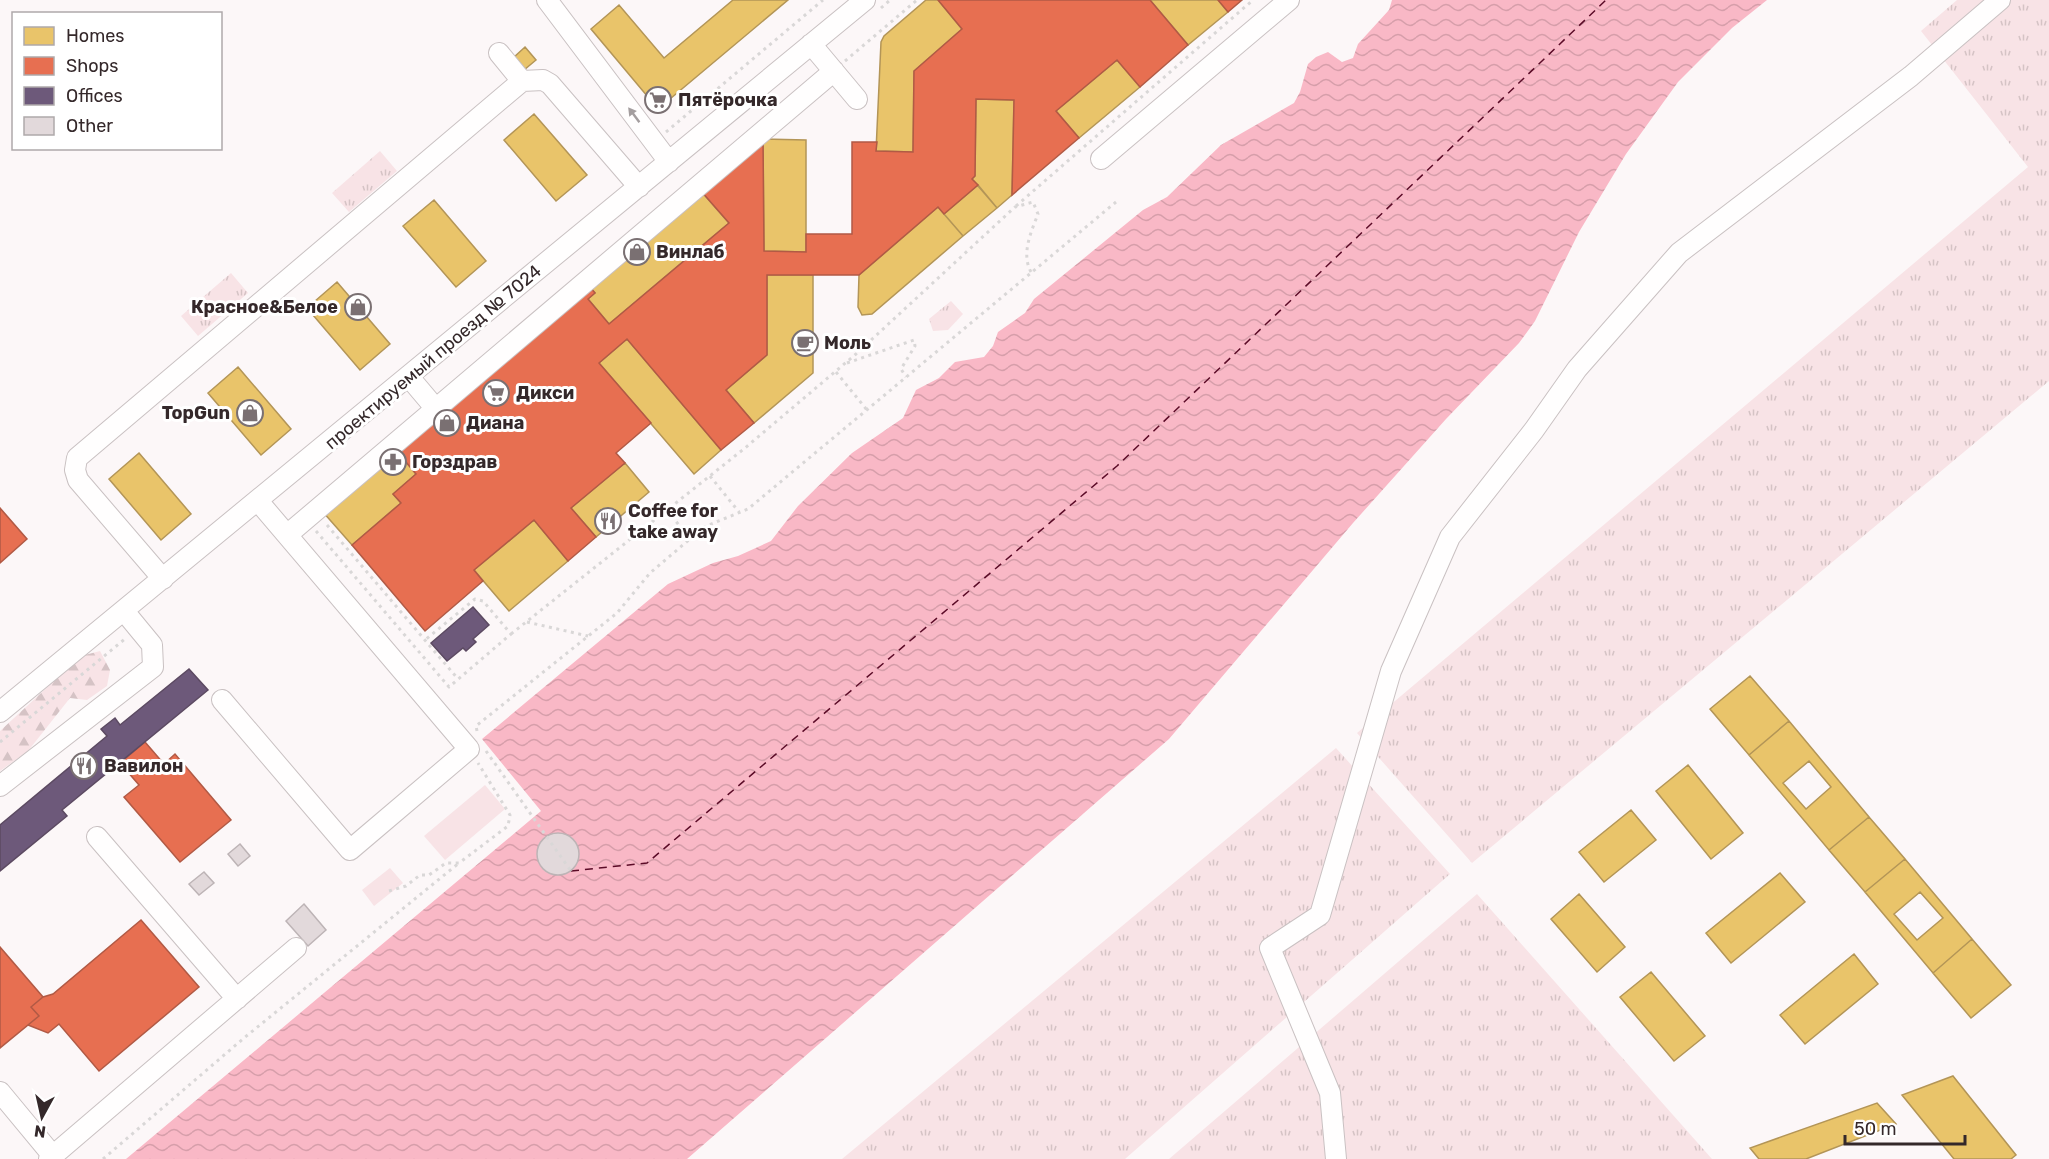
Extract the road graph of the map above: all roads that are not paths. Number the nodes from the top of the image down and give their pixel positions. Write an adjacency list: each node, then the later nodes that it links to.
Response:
1 (547, 0): 11 (street, one-way to 1)
2 (865, 0): 5 (street, проектируемый проезд № 7024)
3 (1289, 0): 10 (street)
4 (2000, 0): 27 (street)
5 (811, 44): 7 (street); 11 (street, проектируемый проезд № 7024)
6 (499, 53): 8 (street)
7 (834, 71): 9 (street); 14 (street)
8 (522, 81): 12 (street); 17 (street)
9 (857, 99)
10 (1101, 159)
11 (669, 162): 12 (street, проектируемый проезд № 7024)
12 (639, 187): 13 (street, проектируемый проезд № 7024)
13 (409, 377): 14 (street); 15 (street, проектируемый проезд № 7024)
14 (436, 409): 16 (street)
15 (258, 501): 16 (street); 17 (street, проектируемый проезд № 7024)
16 (287, 535): 19 (street)
17 (163, 579): 18 (street, проектируемый проезд № 7024)
18 (124, 611): 20 (street, проектируемый проезд № 7024); 21 (street)
19 (222, 700)
20 (0, 712)
21 (0, 786)
22 (97, 837): 24 (street)
23 (297, 948): 24 (street)
24 (237, 999): 26 (street)
25 (0, 1092): 26 (street)
26 (51, 1158)
27 (1336, 1159)

